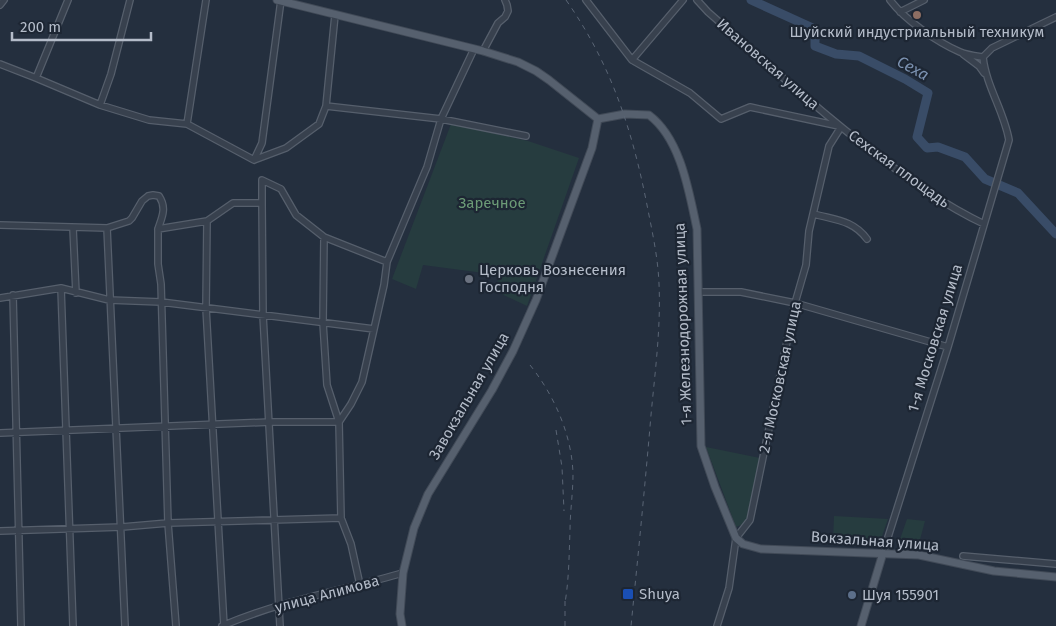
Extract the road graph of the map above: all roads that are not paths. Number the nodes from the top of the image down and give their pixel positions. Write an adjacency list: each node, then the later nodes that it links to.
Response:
1 (4, 0): 12 (street)
2 (68, 0): 22 (street)
3 (130, 0): 24 (street)
4 (206, 0): 28 (street)
5 (280, 0): 14 (main road); 31 (street)
6 (505, 0): 17 (street)
7 (586, 0): 20 (street)
8 (684, 0): 20 (street)
9 (697, 0): 29 (street, Ивановская улица)
10 (890, 0): 13 (street)
11 (924, 0): 13 (street)
12 (0, 5)
13 (900, 12): 18 (street)
14 (335, 15): 16 (main road); 25 (street)
15 (1056, 17): 19 (street)
16 (474, 49): 17 (main road); 26 (street)
17 (483, 51): 27 (main road)
18 (962, 53): 19 (street); 23 (street)
19 (983, 57): 23 (street, 1-я Московская улица)
20 (632, 60): 29 (street)
21 (0, 64): 22 (street)
22 (36, 78): 24 (street)
23 (989, 80): 35 (street, 1-я Московская улица)
24 (100, 105): 28 (street)
25 (326, 106): 26 (street); 31 (street)
26 (441, 119): 30 (street); 42 (street)
27 (598, 119): 44 (main road, 1-я Железнодорожная улица); 76 (main road, Завокзальная улица)
28 (187, 124): 31 (street)
29 (841, 127): 33 (street, 2-я Московская улица); 35 (street, Сехская площадь)
30 (526, 136)
31 (254, 160)
32 (262, 202): 34 (street); 40 (street); 52 (street)
33 (814, 214): 41 (street); 50 (street, 2-я Московская улица)
34 (207, 222): 39 (street); 51 (street)
35 (984, 224): 55 (street, 1-я Московская улица)
36 (0, 225): 37 (street)
37 (73, 228): 38 (street); 45 (street)
38 (106, 228): 39 (street); 48 (street)
39 (158, 229): 49 (street)
40 (324, 237): 42 (street); 53 (street)
41 (867, 239)
42 (387, 262): 54 (street)
43 (61, 288): 45 (street); 46 (street); 61 (street)
44 (698, 292): 50 (street); 72 (main road, 1-я Железнодорожная улица)
45 (76, 293): 48 (street)
46 (13, 295): 47 (street); 62 (street)
47 (0, 298)
48 (109, 300): 49 (street); 60 (street)
49 (161, 302): 51 (street); 59 (street)
50 (795, 303): 55 (street); 72 (street, 2-я Московская улица)
51 (206, 308): 52 (street); 58 (street)
52 (263, 315): 53 (street); 56 (street)
53 (323, 323): 54 (street); 57 (street)
54 (374, 328): 57 (street)
55 (948, 347): 73 (street, 1-я Московская улица)
56 (270, 422): 57 (street); 58 (street); 65 (street)
57 (339, 422): 64 (street)
58 (213, 425): 59 (street); 66 (street)
59 (164, 427): 60 (street); 67 (street)
60 (116, 428): 61 (street); 68 (street)
61 (66, 430): 62 (street); 69 (street)
62 (16, 432): 63 (street); 70 (street)
63 (0, 433)
64 (341, 518): 65 (street); 78 (street)
65 (275, 521): 66 (street); 79 (street)
66 (219, 522): 67 (street); 84 (street)
67 (168, 523): 68 (street); 83 (street)
68 (122, 527): 69 (street); 82 (street)
69 (70, 529): 70 (street); 81 (street)
70 (20, 530): 71 (street); 80 (street)
71 (0, 531)
72 (736, 538): 73 (main road, Вокзальная улица); 87 (street, 2-я Московская улица)
73 (883, 552): 77 (main road, Вокзальная улица); 88 (main road, 1-я Московская улица)
74 (963, 556): 75 (street)
75 (1056, 564)
76 (403, 573): 78 (street, улица Алимова); 86 (main road, Завокзальная улица)
77 (1056, 577)
78 (360, 585): 79 (street, улица Алимова)
79 (278, 606): 84 (street, улица Алимова); 85 (street)
80 (21, 626)
81 (73, 626)
82 (126, 626)
83 (176, 626)
84 (224, 626)
85 (280, 626)
86 (402, 626)
87 (717, 626)
88 (861, 626)

